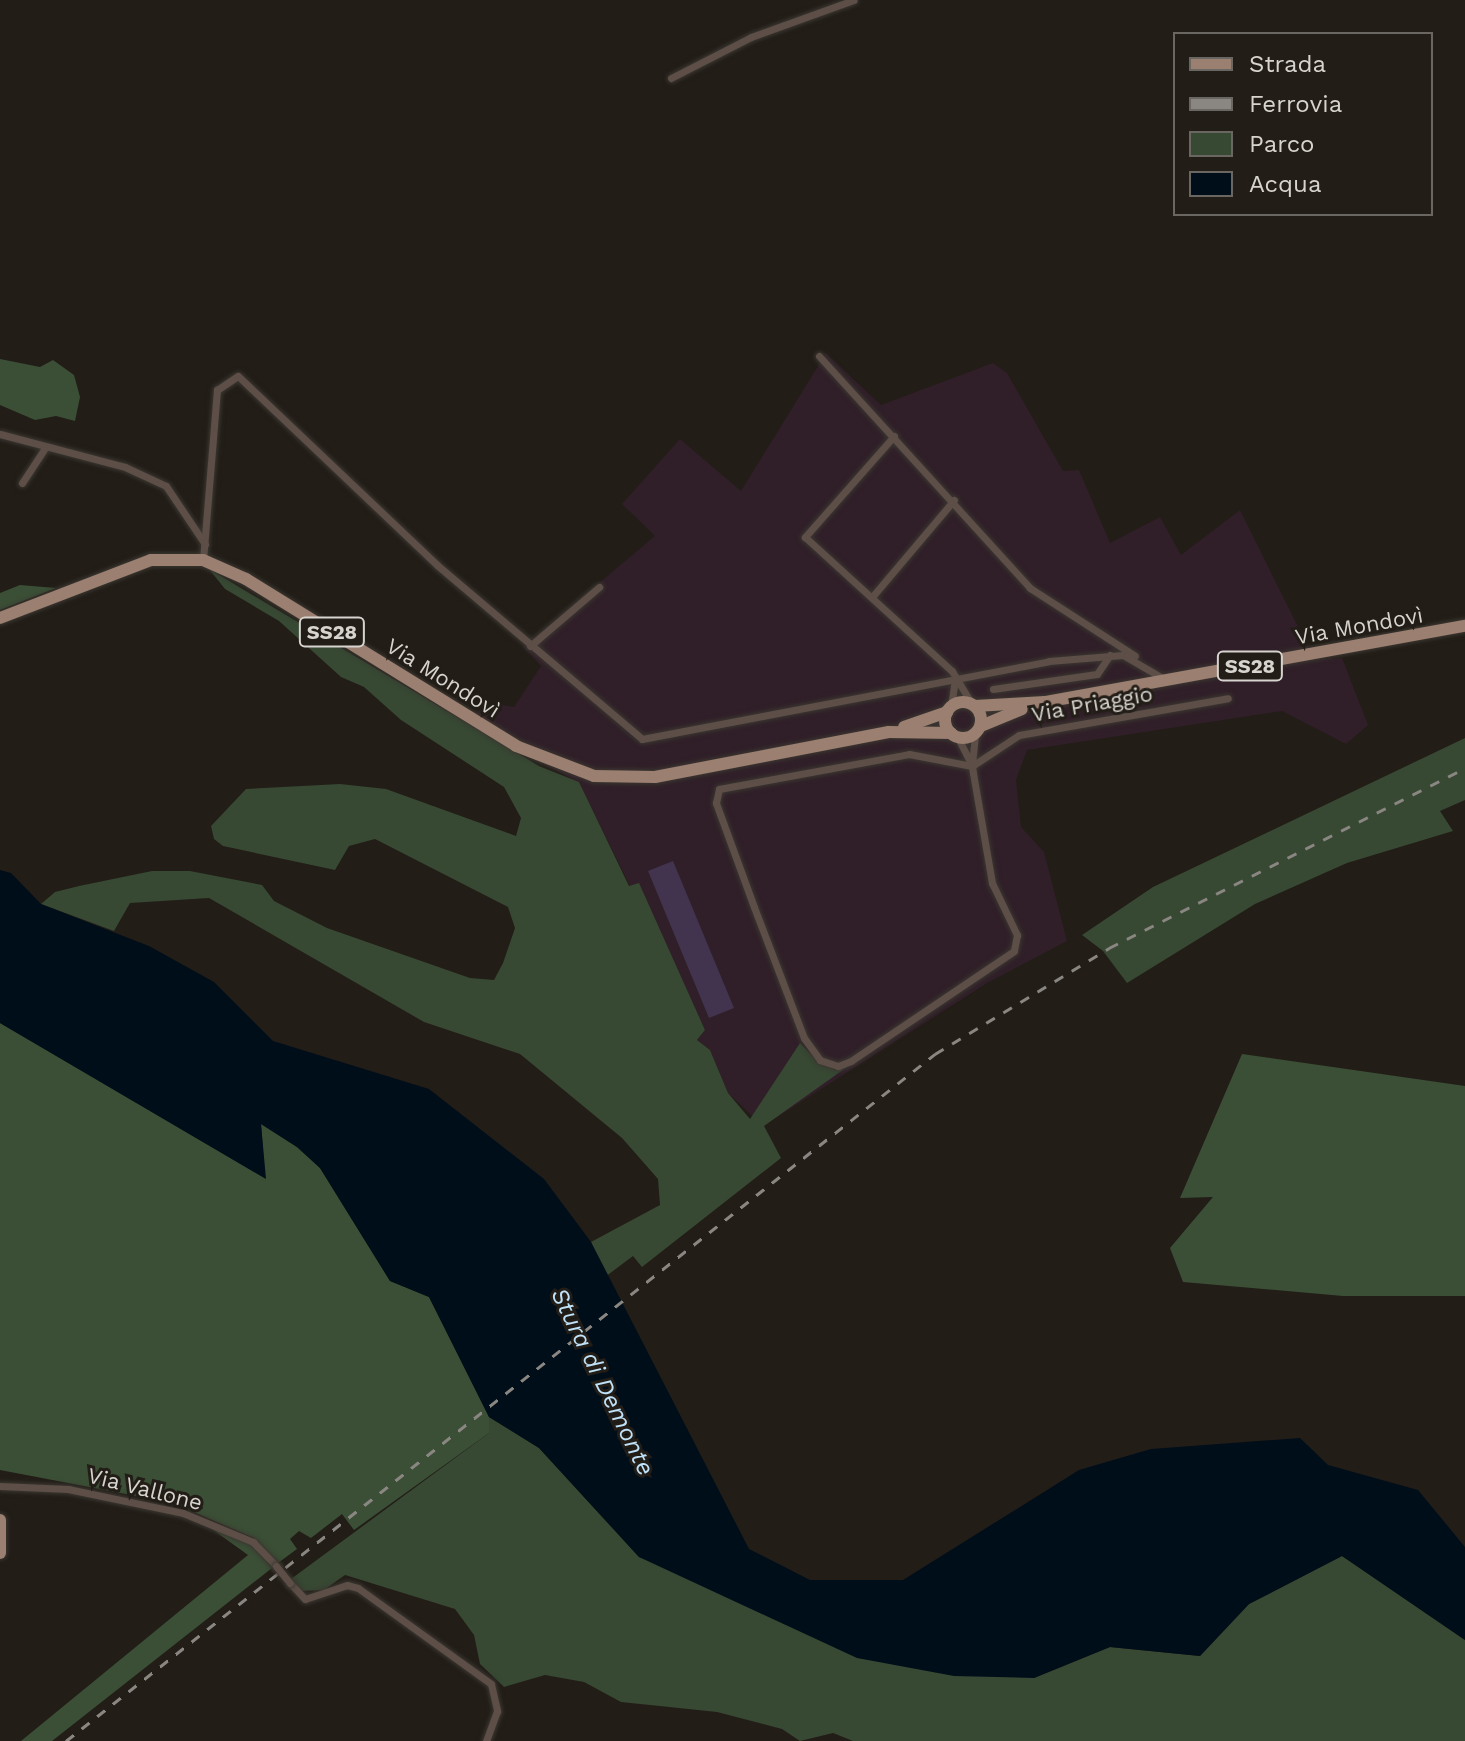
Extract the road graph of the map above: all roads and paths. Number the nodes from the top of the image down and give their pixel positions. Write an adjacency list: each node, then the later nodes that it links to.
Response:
1 (854, 0): 2 (street)
2 (671, 78)
3 (819, 356): 5 (street)
4 (0, 434): 6 (street)
5 (894, 436): 8 (street); 12 (street)
6 (45, 448): 7 (street); 9 (street)
7 (22, 483)
8 (954, 500): 12 (street); 17 (street)
9 (206, 546): 10 (street); 15 (street)
10 (203, 560): 13 (main road, Via Mondovì / SS28); 26 (main road, Via Mondovì / SS28)
11 (599, 587): 15 (street)
12 (872, 597): 18 (street)
13 (0, 618)
14 (1465, 626): 19 (main road, Via Mondovì / SS28)
15 (530, 646): 18 (street)
16 (1110, 655): 17 (street); 18 (street); 20 (street)
17 (1140, 660): 19 (street)
18 (955, 678): 23 (street); 24 (street)
19 (1166, 680): 22 (main road, Via Mondovì / SS28)
20 (993, 689)
21 (1228, 698): 28 (street, Via Priaggio)
22 (1045, 702): 23 (main road, Via Mondovì / SS28); 25 (main road, Via Mondovì / SS28)
23 (973, 705): 24 (main road, SS28); 25 (main road)
24 (949, 709): 26 (main road, Via Mondovì / SS28); 27 (main road)
25 (978, 730): 27 (main road, SS28); 28 (street)
26 (889, 732): 27 (main road, Via Mondovì / SS28)
27 (954, 735): 28 (street)
28 (972, 766): 28 (street)
29 (0, 1486): 32 (street, Via Vallone, bridge)
30 (0, 1520): 31 (main road)
31 (0, 1553)
32 (486, 1741)

